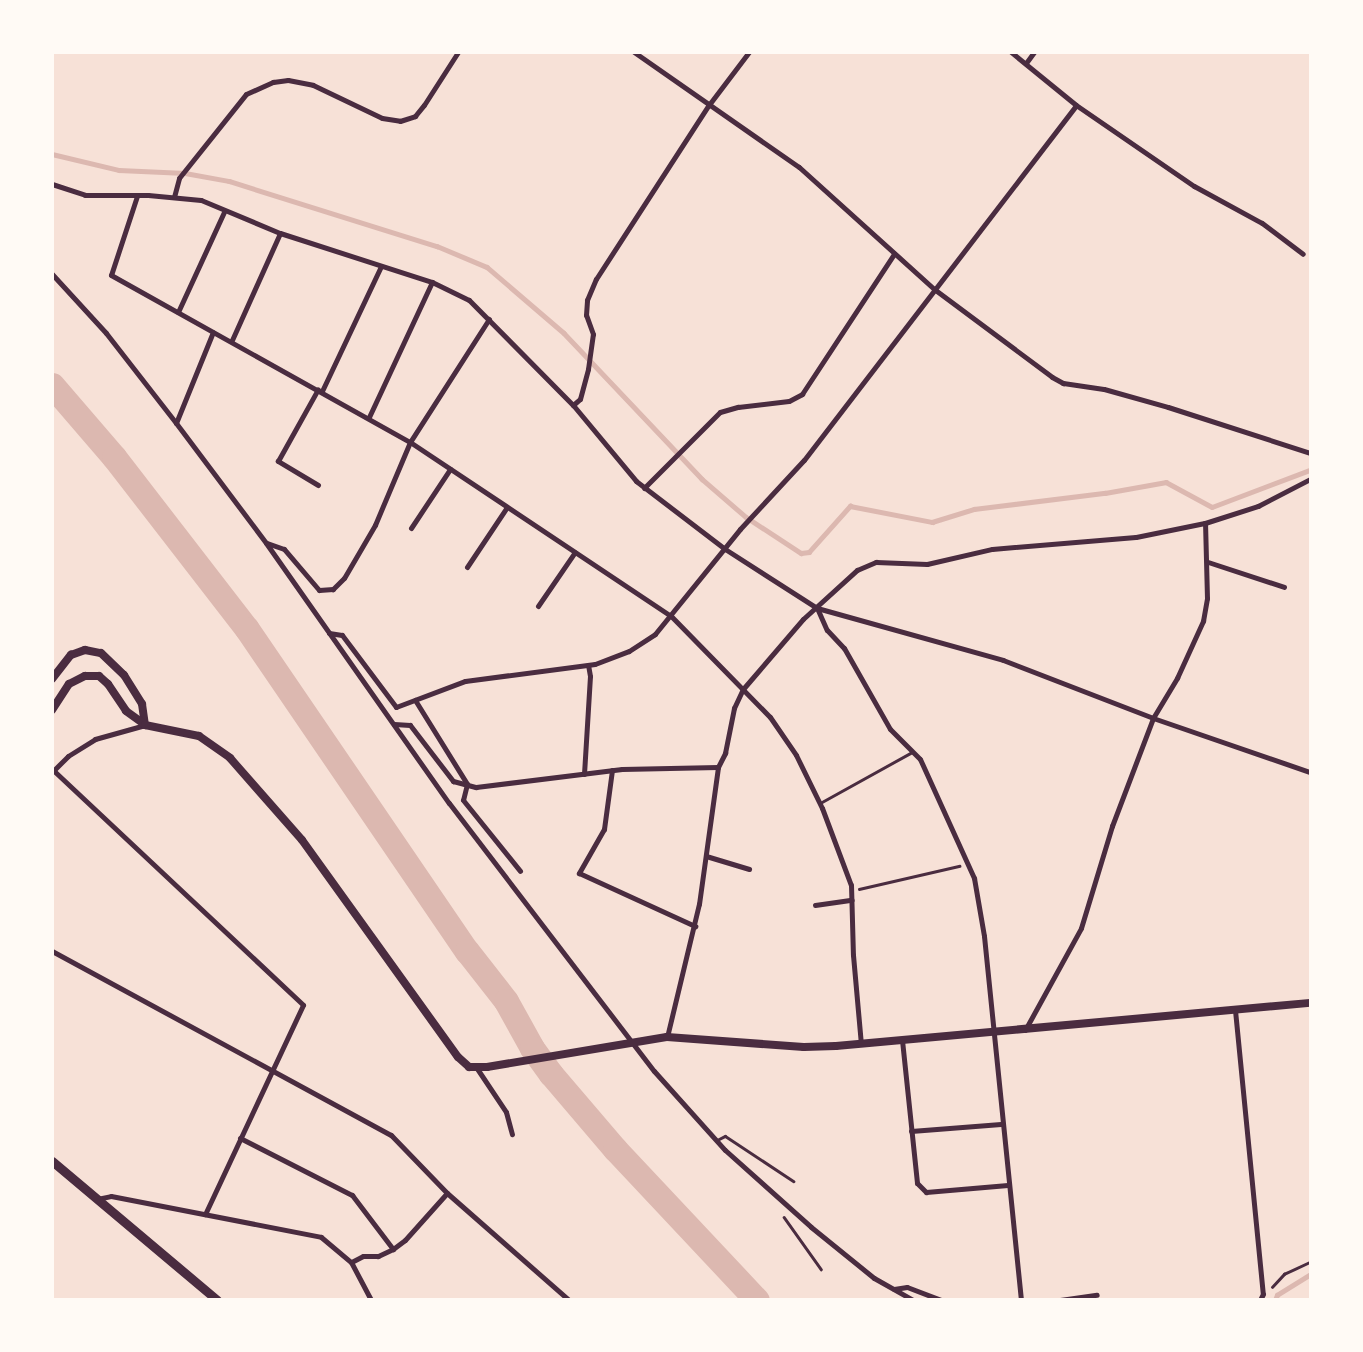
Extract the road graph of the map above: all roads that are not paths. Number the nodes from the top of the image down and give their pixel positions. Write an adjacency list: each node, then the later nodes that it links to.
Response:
1 (634, 52): 8 (street)
2 (749, 52): 8 (street)
3 (1011, 52): 6 (street)
4 (1034, 52): 6 (street)
5 (455, 54): 11 (street)
6 (1026, 63): 7 (street)
7 (1076, 105): 15 (street); 19 (street)
8 (708, 106): 14 (street); 25 (street)
9 (52, 184): 10 (street)
10 (137, 196): 11 (street); 20 (street)
11 (174, 197): 12 (street)
12 (224, 212): 13 (street); 20 (street)
13 (280, 233): 16 (street); 23 (street)
14 (894, 254): 19 (street); 33 (street)
15 (1303, 254)
16 (382, 266): 18 (street); 24 (street)
17 (52, 274): 27 (street)
18 (432, 282): 21 (street); 26 (street)
19 (934, 289): 29 (street); 38 (street)
20 (178, 312): 22 (street)
21 (489, 319): 25 (street); 28 (street)
22 (213, 332): 23 (street); 27 (street)
23 (232, 340): 24 (street)
24 (320, 390): 26 (street); 32 (street)
25 (573, 405): 33 (street)
26 (369, 417): 28 (street)
27 (176, 423): 37 (street)
28 (410, 442): 30 (street); 37 (street)
29 (1310, 453)
30 (450, 469): 34 (street); 36 (street)
31 (1310, 479): 35 (street)
32 (318, 485)
33 (644, 488): 38 (street)
34 (507, 507): 39 (street); 41 (street)
35 (1205, 523): 40 (street); 44 (street)
36 (411, 528)
37 (266, 543): 46 (street)
38 (725, 549): 44 (street); 45 (street)
39 (575, 552): 43 (street); 45 (street)
40 (1208, 562): 42 (street); 52 (street)
41 (467, 567)
42 (1284, 587)
43 (538, 606)
44 (817, 608): 49 (street); 52 (street); 55 (street)
45 (671, 616): 47 (street); 49 (street)
46 (328, 633): 50 (street); 53 (street)
47 (588, 665): 50 (street); 60 (street)
48 (52, 679): 54 (street)
49 (743, 689): 56 (street); 62 (street)
50 (415, 700): 61 (street)
51 (52, 710): 54 (street)
52 (1153, 718): 59 (street); 72 (street)
53 (394, 724): 61 (street); 76 (street)
54 (145, 725): 58 (street); 78 (street)
55 (912, 751): 62 (lane); 73 (street)
56 (718, 767): 57 (street); 63 (street)
57 (612, 770): 60 (street); 68 (street)
58 (53, 771): 79 (street)
59 (1310, 772)
60 (584, 774): 61 (street)
61 (467, 784): 65 (street)
62 (820, 803): 66 (street)
63 (706, 856): 64 (street); 68 (street)
64 (748, 869)
65 (520, 871)
66 (852, 900): 67 (street); 77 (street)
67 (815, 905)
68 (695, 926): 74 (street)
69 (52, 951): 79 (street)
70 (1310, 1003): 71 (street)
71 (1235, 1010): 72 (street); 95 (street)
72 (1025, 1030): 73 (street)
73 (992, 1032): 75 (street); 80 (street)
74 (667, 1037): 76 (street); 77 (street)
75 (902, 1040): 77 (street); 81 (street)
76 (627, 1044): 78 (street); 84 (street)
77 (861, 1044)
78 (476, 1067): 82 (street)
79 (272, 1070): 83 (street); 88 (street)
80 (1001, 1124): 81 (street); 87 (street)
81 (911, 1131): 87 (street)
82 (512, 1134)
83 (240, 1138): 90 (street); 91 (street)
84 (716, 1140): 86 (lane); 93 (street)
85 (52, 1161): 89 (main road)
86 (793, 1182)
87 (1008, 1185): 101 (street)
88 (447, 1193): 91 (street); 98 (street)
89 (97, 1199): 90 (street); 96 (main road)
90 (205, 1214): 92 (street)
91 (392, 1249): 92 (street)
92 (351, 1262): 97 (street)
93 (894, 1289): 99 (street); 100 (street)
94 (1097, 1294): 102 (street)
95 (1262, 1297)
96 (216, 1300)
97 (371, 1300)
98 (569, 1300)
99 (912, 1300)
100 (941, 1300)
101 (1021, 1300)
102 (1060, 1300)

